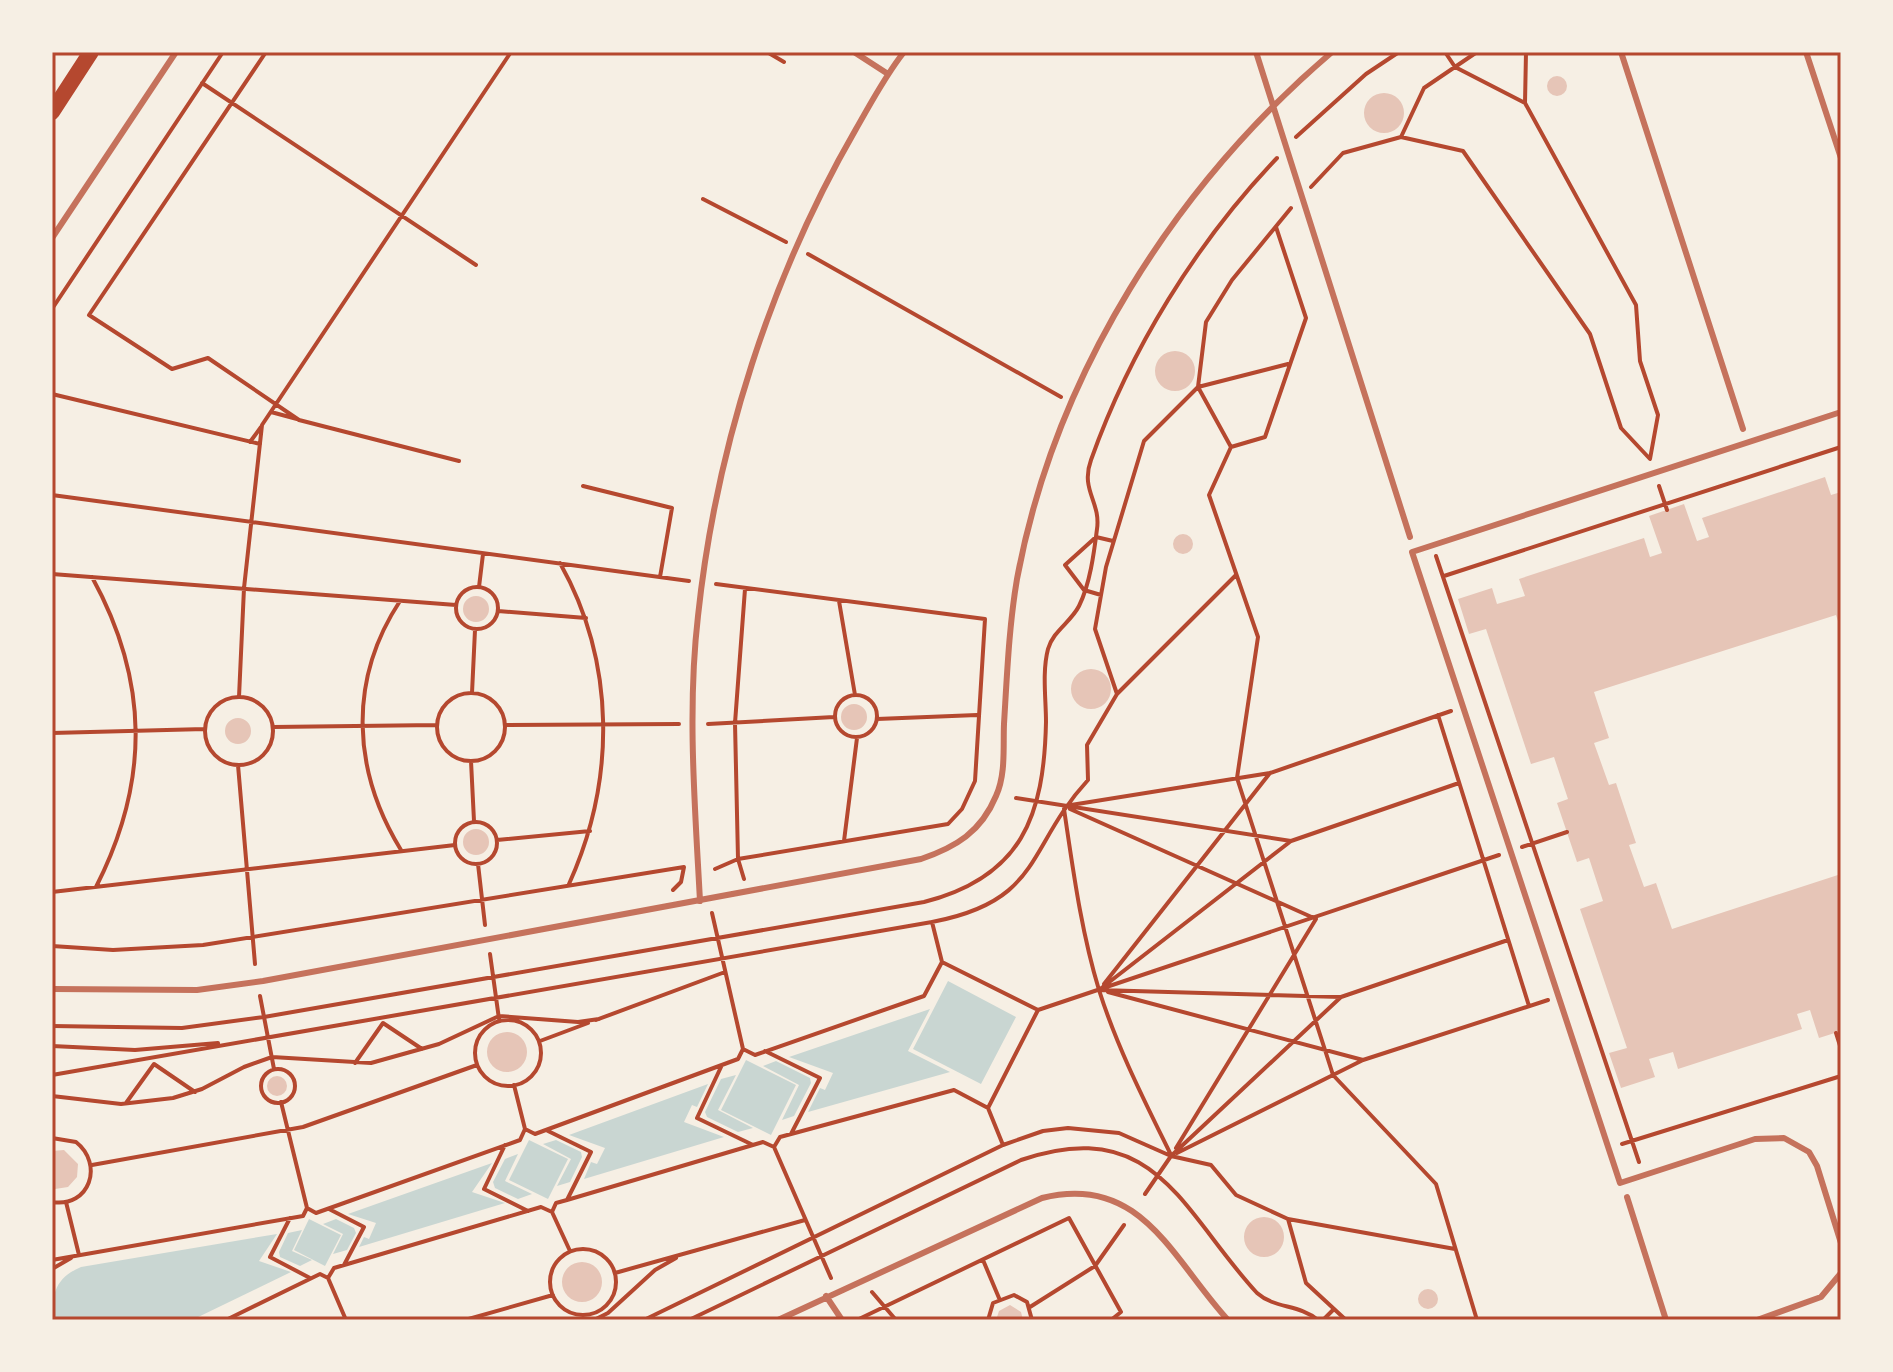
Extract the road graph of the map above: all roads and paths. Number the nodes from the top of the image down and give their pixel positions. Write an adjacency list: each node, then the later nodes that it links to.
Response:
1 (91, 52): 24 (main road)
2 (176, 52): 32 (lane)
3 (223, 52): 20 (path)
4 (266, 52): 21 (path)
5 (511, 52): 30 (path)
6 (767, 52): 17 (path)
7 (854, 52): 19 (lane)
8 (904, 52): 19 (lane)
9 (1256, 52): 23 (lane)
10 (1332, 52): 23 (lane)
11 (1399, 52): 26 (path)
12 (1445, 52): 18 (path)
13 (1477, 52): 18 (path)
14 (1526, 52): 22 (path)
15 (1621, 52): 45 (lane)
16 (1806, 52): 27 (lane)
17 (784, 62)
18 (1455, 67): 22 (path); 25 (path)
19 (888, 74): 33 (lane)
20 (202, 83): 21 (path); 35 (path)
21 (232, 103): 30 (path); 39 (path)
22 (1525, 103): 25 (path)
23 (1274, 105): 26 (lane); 40 (lane)
24 (52, 112)
25 (1401, 137): 28 (path)
26 (1284, 150): 28 (lane); 54 (path)
27 (1841, 158)
28 (1300, 198): 31 (path); 55 (lane)
29 (703, 199): 33 (path)
30 (402, 216): 34 (path); 39 (path)
31 (1275, 227): 36 (path); 37 (path)
32 (52, 238)
33 (796, 247): 40 (path); 132 (lane)
34 (476, 265)
35 (52, 309)
36 (1290, 364): 37 (path); 48 (path)
37 (1198, 387): 48 (path); 56 (path)
38 (52, 394): 46 (path)
39 (276, 403): 41 (path); 43 (path)
40 (1072, 403): 132 (lane)
41 (270, 412): 43 (path); 44 (path)
42 (1841, 412): 57 (lane)
43 (299, 420): 50 (path)
44 (262, 425): 46 (path); 47 (path)
45 (1743, 429)
46 (250, 442): 47 (path)
47 (260, 444): 53 (path)
48 (1231, 447): 61 (path)
49 (1841, 447): 64 (path)
50 (459, 461)
51 (583, 486): 63 (path)
52 (52, 495): 53 (path)
53 (251, 522): 58 (path); 69 (path)
54 (1096, 537): 56 (path); 71 (path); 71 (path)
55 (1410, 537)
56 (1113, 541): 72 (path)
57 (1432, 545): 64 (path); 66 (lane)
58 (483, 553): 59 (path); 68 (path)
59 (560, 563): 63 (path); 77 (path)
60 (52, 574): 62 (path)
61 (1236, 575): 80 (path); 103 (path)
62 (92, 576): 69 (path); 97 (path)
63 (660, 577): 65 (path)
64 (1443, 577): 66 (path); 200 (path)
65 (692, 581)
66 (1422, 583): 205 (lane)
67 (716, 584): 70 (path)
68 (479, 587): 75 (path); 76 (path)
69 (244, 588): 73 (path); 82 (path)
70 (745, 589): 74 (path); 89 (path)
71 (1084, 590): 72 (path); 106 (path)
72 (1101, 595): 80 (path)
73 (400, 601): 75 (path); 94 (path)
74 (839, 601): 81 (path); 83 (path)
75 (456, 605): 78 (path)
76 (498, 611): 77 (path); 78 (path)
77 (586, 618): 90 (path)
78 (475, 630): 79 (path)
79 (472, 693): 92 (path); 93 (path)
80 (1117, 694): 108 (path)
81 (855, 695): 85 (path); 86 (path)
82 (239, 697): 95 (path); 96 (path)
83 (977, 715): 86 (path); 114 (path)
84 (1438, 715): 104 (path)
85 (834, 717): 89 (path); 99 (path)
86 (877, 719): 99 (path)
87 (1423, 720): 102 (path)
88 (681, 723): 90 (path)
89 (735, 723): 91 (path); 118 (path)
90 (604, 724): 93 (path); 110 (path)
91 (708, 724)
92 (437, 725): 94 (path); 100 (path)
93 (505, 725): 100 (path)
94 (361, 726): 95 (path); 117 (path)
95 (273, 727): 101 (path)
96 (205, 729): 97 (path); 101 (path)
97 (136, 731): 98 (path); 128 (path)
98 (52, 733)
99 (857, 738): 114 (path)
100 (471, 761): 109 (path)
101 (238, 765): 124 (path)
102 (1270, 773): 103 (path); 107 (path)
103 (1237, 778): 107 (path); 108 (path)
104 (1459, 783): 115 (path); 141 (path)
105 (1016, 798): 106 (path)
106 (1037, 802): 108 (path); 139 (path)
107 (1246, 804): 111 (path); 112 (path)
108 (1064, 806): 111 (path); 121 (path); 136 (path); 151 (path)
109 (474, 821): 113 (path); 116 (path)
110 (590, 831): 113 (path); 127 (path)
111 (1225, 831): 112 (path); 121 (path)
112 (1256, 835): 115 (path); 119 (path)
113 (497, 840): 120 (path)
114 (844, 841): 118 (path)
115 (1291, 841): 119 (path)
116 (455, 845): 117 (path); 120 (path)
117 (402, 851): 124 (path)
118 (738, 859): 123 (path); 125 (path)
119 (1264, 862): 126 (path); 133 (path)
120 (478, 864): 131 (path)
121 (1197, 866): 126 (path); 151 (path)
122 (1468, 866): 135 (path)
123 (715, 869)
124 (246, 870): 128 (path); 140 (path)
125 (744, 881)
126 (1237, 883): 133 (path); 151 (path)
127 (569, 884): 130 (path); 131 (path)
128 (96, 887): 129 (path)
129 (52, 892)
130 (668, 893)
131 (482, 899): 137 (path); 140 (path)
132 (700, 901): 150 (lane)
133 (1277, 901): 135 (path); 138 (path)
134 (712, 913): 139 (path)
135 (1316, 919): 138 (path); 144 (path)
136 (932, 922): 145 (path); 146 (path)
137 (485, 927)
138 (1286, 929): 144 (path); 151 (path)
139 (717, 936): 145 (path); 149 (path)
140 (252, 938): 142 (path); 147 (path)
141 (1508, 940): 155 (path); 157 (path)
142 (52, 946)
143 (490, 954): 149 (path)
144 (1294, 955): 152 (path); 154 (path)
145 (722, 958): 148 (path); 156 (path)
146 (942, 962): 158 (path); 177 (path)
147 (255, 964)
148 (725, 972): 162 (path); 173 (path)
149 (493, 976): 156 (path); 160 (path)
150 (52, 989)
151 (1099, 990): 152 (path); 158 (path); 166 (path); 206 (path)
152 (1270, 995): 154 (path); 166 (path)
153 (260, 996): 160 (path)
154 (1308, 996): 155 (path); 164 (path)
155 (1341, 997): 164 (path)
156 (496, 998): 161 (path); 163 (path)
157 (1529, 1006)
158 (1038, 1010): 194 (path)
159 (1513, 1011): 180 (path)
160 (264, 1017): 165 (path); 168 (path)
161 (499, 1018): 162 (path); 169 (path); 172 (path); 183 (path)
162 (599, 1019): 169 (path)
163 (382, 1020): 168 (path); 172 (path); 181 (path)
164 (1316, 1020): 170 (path); 176 (path)
165 (52, 1026)
166 (1248, 1029): 170 (path); 206 (path)
167 (1836, 1033): 174 (path)
168 (268, 1037): 175 (path); 178 (path); 179 (path)
169 (539, 1042): 189 (path)
170 (1293, 1042): 176 (path); 206 (path)
171 (52, 1046): 175 (path)
172 (422, 1049): 181 (path)
173 (743, 1049): 177 (path); 184 (path)
174 (1841, 1049)
175 (151, 1050): 178 (path)
176 (1325, 1050): 180 (path); 187 (path)
177 (765, 1051): 198 (path)
178 (153, 1057): 182 (path); 186 (path)
179 (272, 1057): 181 (path); 185 (path); 190 (path)
180 (1363, 1060): 187 (path)
181 (355, 1063)
182 (154, 1064): 190 (path); 193 (path)
183 (477, 1065): 189 (path); 196 (path)
184 (722, 1065): 197 (path); 202 (path)
185 (274, 1069): 192 (path); 192 (path)
186 (52, 1075)
187 (1333, 1075): 206 (path); 224 (path)
188 (1841, 1076): 200 (path)
189 (514, 1085): 195 (path)
190 (195, 1092): 193 (path)
191 (52, 1096): 193 (path)
192 (281, 1102): 196 (path)
193 (126, 1103)
194 (988, 1108): 198 (path); 203 (path)
195 (525, 1129): 197 (path); 201 (path)
196 (288, 1130): 207 (path); 214 (path)
197 (546, 1130): 211 (path)
198 (791, 1134): 204 (path)
199 (52, 1138): 207 (path)
200 (1631, 1141): 205 (path); 208 (path)
201 (505, 1145): 215 (path); 216 (path)
202 (753, 1145): 204 (path); 211 (path)
203 (1003, 1145): 206 (path); 222 (path)
204 (774, 1147): 220 (path)
205 (1609, 1148): 208 (lane)
206 (1171, 1156): 209 (path); 219 (path)
207 (92, 1165): 213 (path)
208 (1644, 1175): 223 (lane)
209 (1145, 1194)
210 (1627, 1197): 261 (lane)
211 (567, 1200): 217 (path)
212 (52, 1202): 213 (path)
213 (66, 1202): 227 (path)
214 (307, 1208): 215 (path); 218 (path)
215 (327, 1209): 230 (path)
216 (528, 1211): 217 (path); 230 (path)
217 (552, 1212): 225 (path)
218 (290, 1218): 227 (path); 237 (path)
219 (1288, 1219): 224 (path); 244 (path)
220 (805, 1220): 222 (path); 226 (path)
221 (1124, 1225): 231 (path)
222 (813, 1238): 236 (path); 250 (path)
223 (1841, 1243)
224 (1456, 1249): 260 (path)
225 (570, 1251): 233 (path); 239 (path)
226 (686, 1253): 233 (path); 245 (path)
227 (79, 1255): 229 (path); 232 (path)
228 (983, 1259): 231 (path); 241 (path); 242 (path)
229 (52, 1260)
230 (344, 1265): 235 (path)
231 (1095, 1266): 243 (path); 256 (path)
232 (52, 1269)
233 (615, 1273): 245 (path)
234 (1841, 1273): 262 (lane)
235 (328, 1278): 237 (path); 248 (path)
236 (831, 1278)
237 (311, 1279): 247 (path)
238 (871, 1292): 242 (path)
239 (553, 1295): 245 (path); 249 (path)
240 (826, 1296): 251 (lane); 252 (lane); 257 (lane)
241 (999, 1298): 243 (path); 254 (path)
242 (887, 1306): 246 (path); 253 (path)
243 (1030, 1307): 255 (path)
244 (1334, 1309): 258 (path); 259 (path)
245 (597, 1318)
246 (859, 1319)
247 (226, 1320)
248 (346, 1320)
249 (465, 1320)
250 (644, 1320)
251 (778, 1320)
252 (842, 1320)
253 (896, 1320)
254 (988, 1320)
255 (1032, 1320)
256 (1111, 1320)
257 (1228, 1320)
258 (1323, 1320)
259 (1346, 1320)
260 (1477, 1320)
261 (1666, 1320)
262 (1757, 1320)

